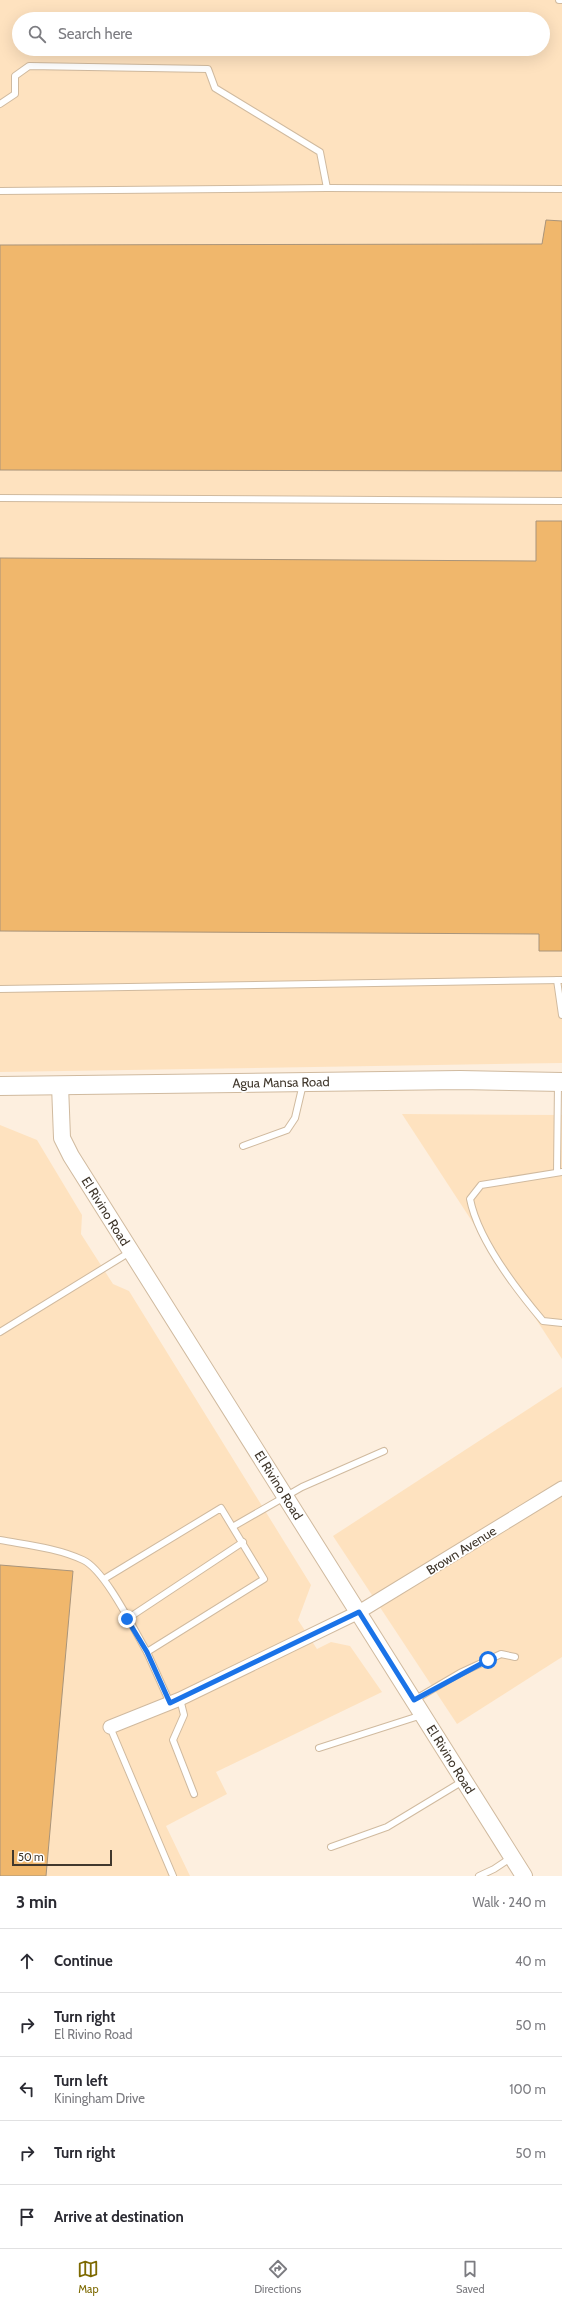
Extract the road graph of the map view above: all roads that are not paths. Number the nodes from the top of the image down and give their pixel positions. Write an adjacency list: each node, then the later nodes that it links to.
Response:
1 (559, 0): 2 (lane)
2 (562, 0)
3 (0, 104): 4 (lane)
4 (327, 188): 5 (lane); 6 (lane)
5 (562, 189)
6 (0, 191)
7 (0, 498): 8 (lane)
8 (562, 502)
9 (560, 980): 10 (lane); 11 (lane)
10 (0, 989)
11 (562, 1015)
12 (303, 1082): 13 (main road, Agua Mansa Road); 14 (main road, Agua Mansa Road); 16 (lane)
13 (560, 1082): 17 (lane)
14 (60, 1085): 15 (main road, Agua Mansa Road); 18 (street, El Rivino Road)
15 (0, 1086)
16 (243, 1146)
17 (560, 1172): 19 (lane)
18 (132, 1251): 20 (lane); 23 (street, El Rivino Road)
19 (562, 1323)
20 (0, 1332)
21 (384, 1451): 23 (lane)
22 (562, 1488): 28 (street, Brown Avenue)
23 (287, 1497): 24 (lane); 28 (street, El Rivino Road)
24 (234, 1526): 26 (lane); 27 (lane)
25 (0, 1540): 27 (lane)
26 (243, 1542): 29 (lane); 30 (lane)
27 (104, 1580): 29 (lane)
28 (359, 1612): 32 (street, El Rivino Road); 33 (street, Brown Avenue)
29 (127, 1619): 30 (lane)
30 (147, 1652): 33 (lane)
31 (515, 1657): 32 (lane)
32 (414, 1700): 34 (street, El Rivino Road)
33 (175, 1701): 35 (street, Brown Avenue); 38 (lane)
34 (423, 1714): 36 (lane); 37 (street, El Rivino Road)
35 (110, 1727): 41 (lane)
36 (320, 1748)
37 (464, 1780): 39 (lane); 40 (street, El Rivino Road)
38 (194, 1794)
39 (331, 1847)
40 (512, 1857): 42 (lane); 43 (street, El Rivino Road)
41 (173, 1876)
42 (479, 1876)
43 (524, 1876)

